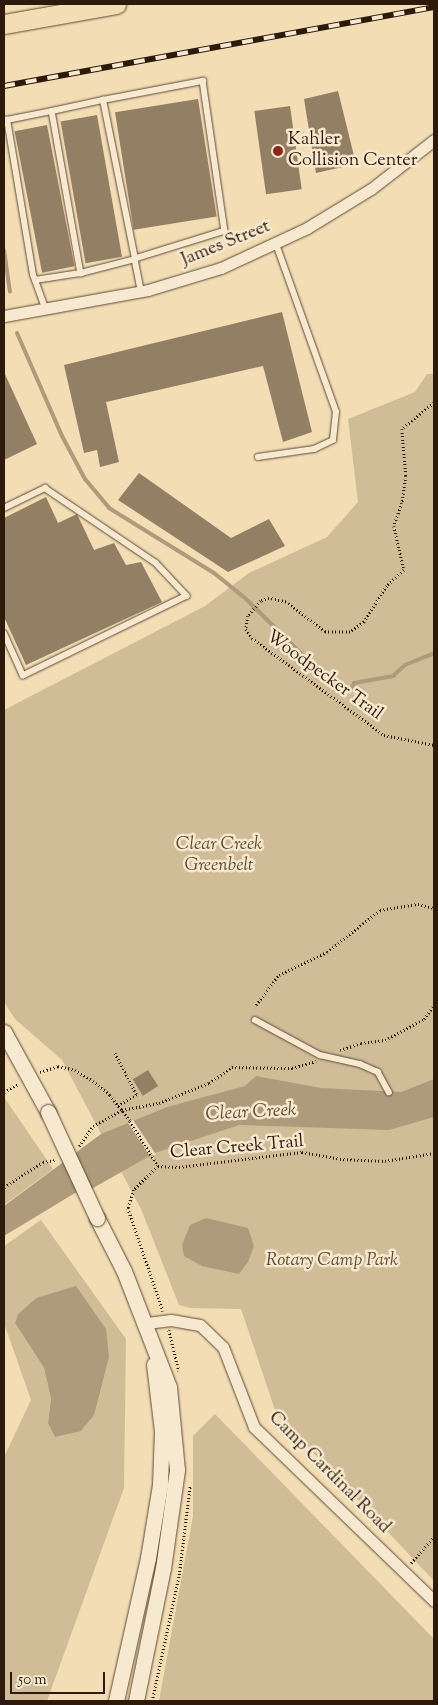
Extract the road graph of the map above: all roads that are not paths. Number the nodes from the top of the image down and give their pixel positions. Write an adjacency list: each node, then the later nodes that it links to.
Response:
1 (116, 4): 2 (main road)
2 (63, 8): 3 (main road)
3 (4, 24)
4 (103, 100): 5 (lane); 8 (lane); 8 (lane)
5 (52, 110): 9 (lane); 10 (lane)
6 (434, 140): 7 (street, James Street)
7 (276, 244): 11 (street, James Street); 14 (lane)
8 (135, 259): 9 (lane); 11 (lane)
9 (81, 273): 10 (lane)
10 (35, 280): 12 (lane)
11 (141, 291): 12 (street, James Street)
12 (45, 308): 13 (street, James Street)
13 (4, 316)
14 (258, 457)
15 (4, 508): 16 (lane)
16 (4, 634)
17 (254, 1020): 19 (lane)
18 (4, 1032): 20 (street, bridge)
19 (389, 1092)
20 (147, 1323): 21 (street, Camp Cardinal Road); 22 (street); 23 (street)
21 (434, 1601)
22 (116, 1701)
23 (136, 1701)

